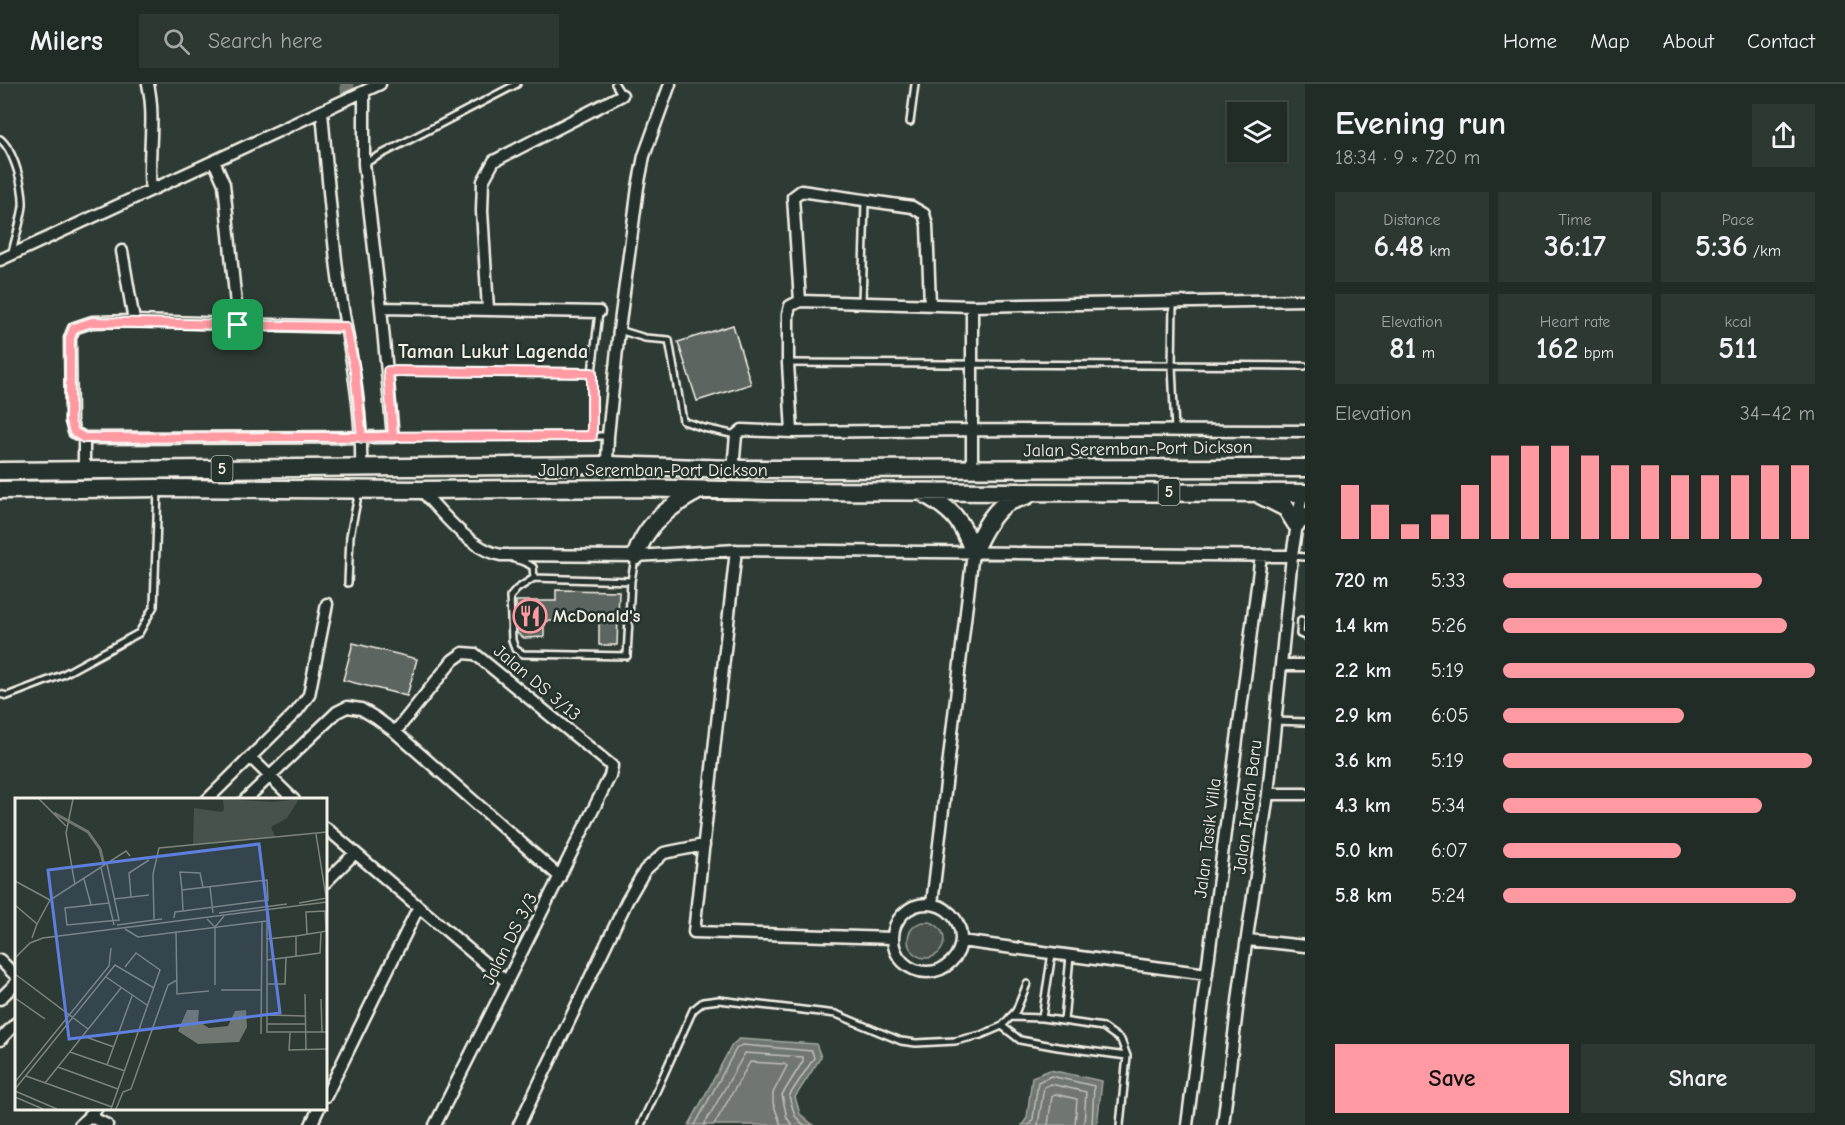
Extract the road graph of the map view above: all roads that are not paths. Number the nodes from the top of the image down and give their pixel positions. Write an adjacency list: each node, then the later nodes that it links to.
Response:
1 (148, 84): 15 (street)
2 (380, 84): 7 (street)
3 (517, 84): 14 (lane)
4 (615, 84): 8 (lane)
5 (670, 84): 32 (street)
6 (915, 84): 10 (lane)
7 (364, 92): 9 (street); 14 (street)
8 (622, 95): 27 (street)
9 (325, 111): 13 (street); 31 (street)
10 (910, 122)
11 (0, 132): 12 (lane)
12 (2, 140): 18 (lane)
13 (214, 161): 15 (street); 30 (street)
14 (364, 164): 26 (street)
15 (151, 190): 18 (street)
16 (865, 202): 21 (street); 23 (lane); 24 (street)
17 (122, 251): 29 (street)
18 (11, 255): 19 (street)
19 (0, 260)
20 (1305, 300): 22 (street)
21 (800, 301): 23 (street); 33 (street)
22 (1173, 301): 25 (street); 35 (lane)
23 (862, 303): 24 (street)
24 (930, 304): 25 (street)
25 (972, 306): 34 (street)
26 (381, 308): 27 (street); 37 (street)
27 (488, 309): 28 (street)
28 (599, 312): 38 (lane)
29 (134, 321): 30 (street); 47 (street)
30 (238, 325): 31 (street)
31 (346, 327): 48 (street)
32 (619, 330): 43 (lane); 46 (street)
33 (788, 363): 34 (lane); 42 (street)
34 (972, 365): 35 (lane); 39 (street)
35 (1172, 366): 36 (lane); 40 (lane)
36 (1305, 366)
37 (388, 371): 38 (lane); 44 (street)
38 (592, 373): 45 (lane)
39 (972, 430): 40 (street); 42 (street); 54 (street)
40 (1175, 431): 41 (street)
41 (1305, 431)
42 (792, 432): 43 (street)
43 (736, 435): 53 (street)
44 (393, 436): 45 (lane); 48 (street)
45 (592, 436): 46 (lane)
46 (608, 436): 49 (street)
47 (84, 438): 48 (street); 55 (street)
48 (362, 438): 51 (street)
49 (607, 465): 51 (highway, Jalan Seremban-Port Dickson / 5); 53 (highway, Jalan Seremban-Port Dickson / 5); 58 (highway); 59 (highway)
50 (1269, 467): 52 (highway, Jalan Seremban-Port Dickson / 5); 54 (highway, Jalan Seremban-Port Dickson / 5); 70 (highway)
51 (361, 468): 55 (highway, Jalan Seremban-Port Dickson / 5); 61 (highway); 64 (highway)
52 (1305, 468)
53 (733, 469): 54 (highway, Jalan Seremban-Port Dickson / 5)
54 (972, 469): 67 (highway); 68 (highway)
55 (84, 470): 56 (highway, Jalan Seremban-Port Dickson / 5)
56 (0, 471)
57 (158, 488): 63 (highway, Jalan Seremban-Port Dickson / 5); 64 (highway, Jalan Seremban-Port Dickson / 5); 88 (lane)
58 (592, 488): 59 (highway, Jalan Seremban-Port Dickson / 5); 65 (highway, Jalan Seremban-Port Dickson / 5)
59 (630, 488): 62 (highway, Jalan Seremban-Port Dickson / 5)
60 (359, 489): 61 (highway, Jalan Seremban-Port Dickson / 5); 64 (highway, Jalan Seremban-Port Dickson / 5); 82 (lane)
61 (381, 489): 65 (highway, Jalan Seremban-Port Dickson / 5)
62 (703, 489): 66 (highway, Jalan Seremban-Port Dickson / 5); 77 (highway)
63 (0, 490)
64 (339, 490)
65 (421, 490): 75 (street)
66 (920, 491): 67 (highway, Jalan Seremban-Port Dickson / 5); 74 (highway)
67 (950, 491): 68 (highway, Jalan Seremban-Port Dickson / 5)
68 (1003, 491): 69 (highway, Jalan Seremban-Port Dickson / 5)
69 (1037, 492): 71 (highway, Jalan Seremban-Port Dickson / 5); 74 (highway)
70 (1304, 492): 71 (highway, Jalan Seremban-Port Dickson / 5); 72 (street, Jalan Indah Baru)
71 (1254, 493): 72 (highway)
72 (1301, 520): 78 (street, Jalan Indah Baru)
73 (736, 550): 74 (street); 77 (street); 101 (street)
74 (973, 552): 76 (street); 105 (street)
75 (501, 555): 77 (street); 80 (lane)
76 (1261, 555): 78 (street); 114 (street, Jalan Tasik Villa)
77 (636, 556): 81 (lane)
78 (1292, 556): 79 (lane); 86 (street, Jalan Indah Baru)
79 (1305, 556)
80 (534, 578): 81 (lane); 81 (lane)
81 (631, 581)
82 (348, 583)
83 (327, 604): 92 (street)
84 (1301, 620): 85 (lane)
85 (1305, 636)
86 (1281, 665): 87 (street); 89 (street, Jalan Indah Baru)
87 (1305, 665)
88 (0, 694)
89 (1275, 721): 90 (lane); 95 (street, Jalan Indah Baru)
90 (1305, 722)
91 (395, 732): 93 (street, Jalan DS 3/13); 94 (street); 103 (street)
92 (250, 757): 94 (street); 97 (street)
93 (612, 766): 103 (street, Jalan DS 3/3)
94 (269, 777): 98 (street); 99 (street)
95 (1268, 794): 96 (street); 108 (street, Jalan Indah Baru)
96 (1305, 794)
97 (209, 798)
98 (247, 798)
99 (292, 798)
100 (327, 829): 102 (street)
101 (704, 845): 107 (street); 134 (street)
102 (354, 854): 104 (street); 106 (street)
103 (560, 876): 116 (street, Jalan DS 3/3)
104 (327, 881)
105 (932, 904): 107 (street); 109 (street)
106 (418, 908): 116 (street); 127 (street)
107 (892, 938): 109 (street)
108 (1248, 940): 110 (street); 138 (street, Jalan Indah Baru)
109 (961, 941): 111 (street)
110 (1305, 946)
111 (1052, 953): 112 (street); 121 (lane)
112 (1071, 956): 114 (street); 122 (lane)
113 (0, 960): 115 (street)
114 (1207, 974): 137 (street, Jalan Tasik Villa)
115 (15, 975)
116 (507, 982): 133 (street, Jalan DS 3/3)
117 (15, 984): 119 (street)
118 (1027, 984): 120 (lane)
119 (0, 999)
120 (1011, 1017): 121 (lane); 124 (lane)
121 (1042, 1018): 122 (lane)
122 (1064, 1021): 126 (lane)
123 (15, 1024): 125 (street)
124 (1002, 1026): 126 (lane); 135 (lane)
125 (0, 1040)
126 (1127, 1056): 136 (lane)
127 (327, 1094)
128 (318, 1110): 132 (street)
129 (93, 1112): 130 (street); 131 (street)
130 (80, 1125)
131 (107, 1125)
132 (311, 1125)
133 (435, 1125)
134 (519, 1125)
135 (640, 1125)
136 (1120, 1125)
137 (1187, 1125)
138 (1223, 1125)

